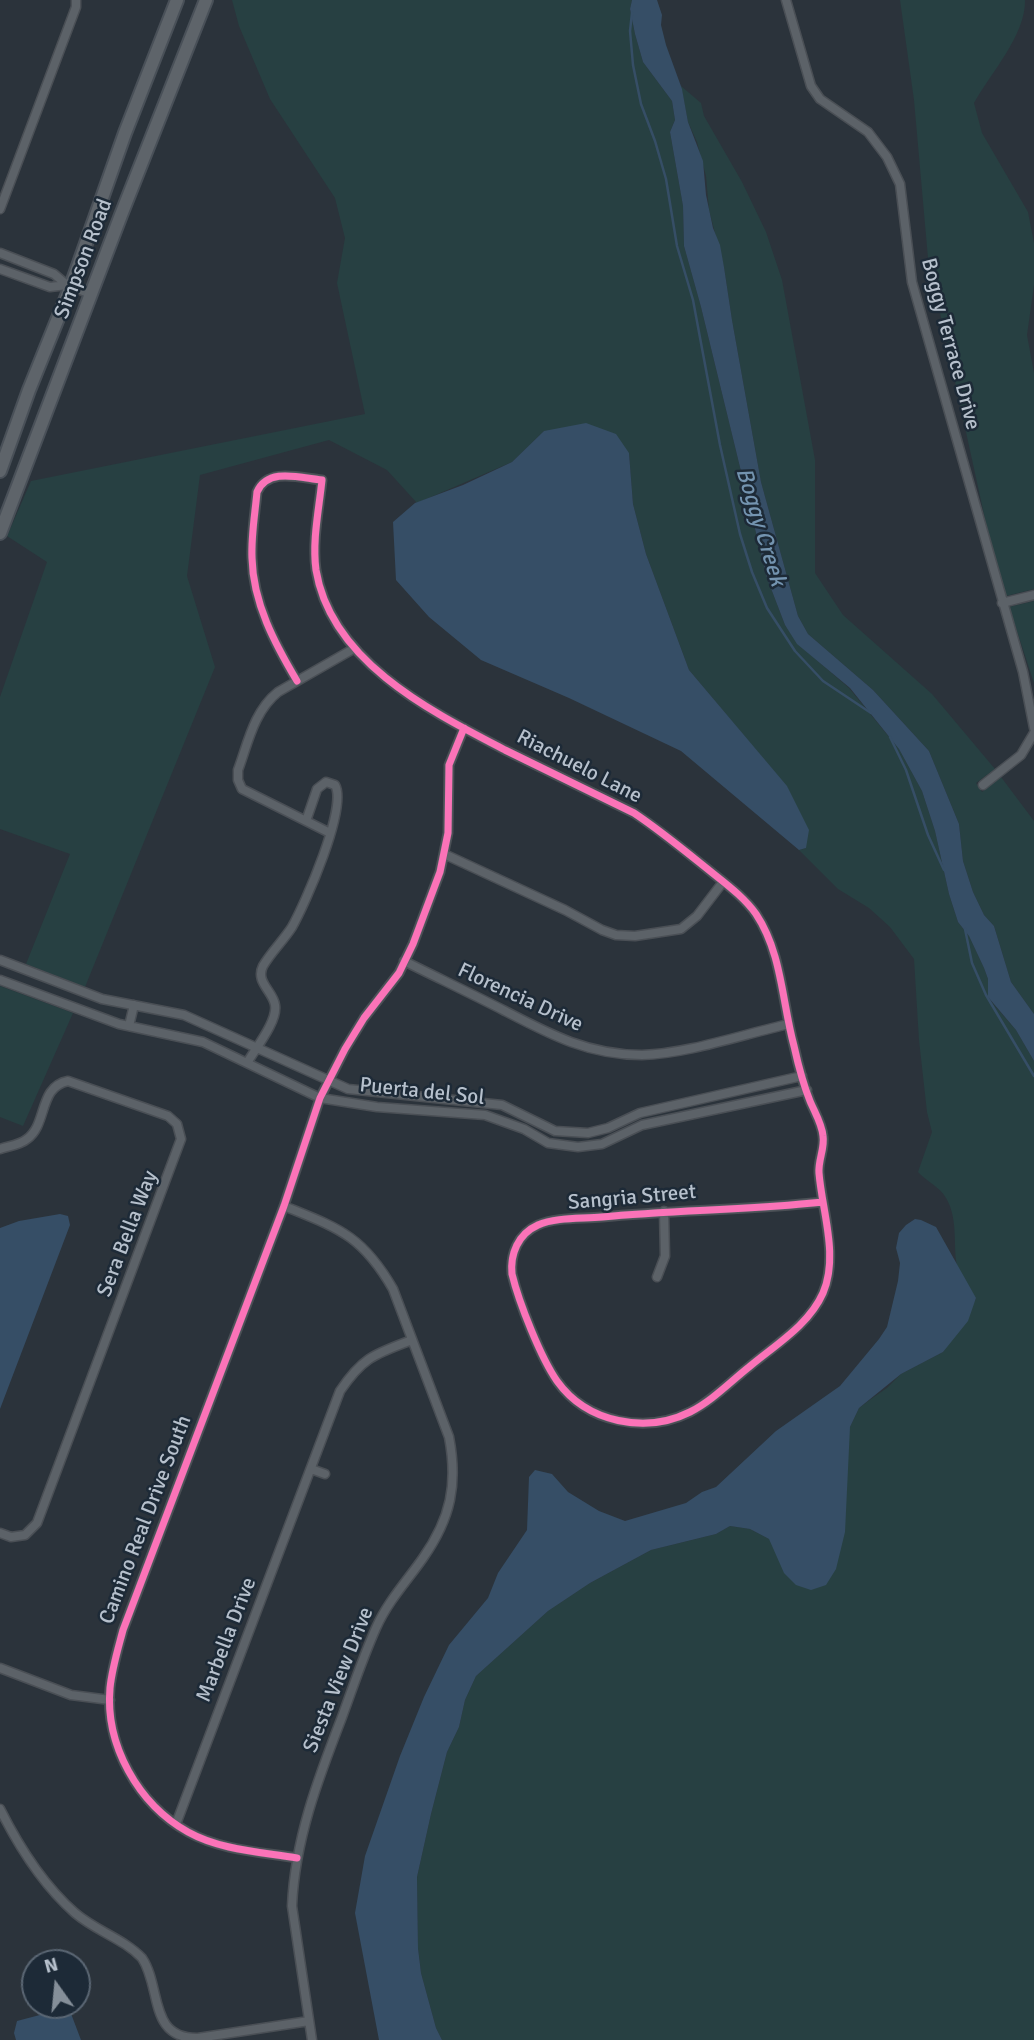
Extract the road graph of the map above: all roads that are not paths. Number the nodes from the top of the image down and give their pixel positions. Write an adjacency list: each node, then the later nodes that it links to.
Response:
1 (76, 0): 5 (street)
2 (177, 0): 8 (main road, Simpson Road)
3 (206, 0): 9 (main road, Simpson Road)
4 (786, 0): 14 (street, Boggy Terrace Drive)
5 (0, 209)
6 (0, 253): 8 (street)
7 (0, 269): 8 (street)
8 (69, 286): 9 (street); 10 (main road, Simpson Road)
9 (91, 293): 12 (main road, Simpson Road)
10 (3, 464): 11 (main road, Simpson Road)
11 (0, 482)
12 (0, 533)
13 (1034, 595): 14 (street)
14 (1002, 603): 18 (street, Boggy Terrace Drive)
15 (355, 648): 16 (street); 16 (street, Riachuelo Lane); 17 (street, Riachuelo Lane)
16 (297, 681): 20 (street)
17 (464, 728): 22 (street, Camino Real Drive South); 23 (street, Riachuelo Lane)
18 (1034, 730): 19 (street, Boggy Terrace Drive)
19 (983, 785)
20 (306, 821): 21 (street); 21 (street)
21 (330, 833): 30 (street)
22 (443, 854): 23 (street); 25 (street, Camino Real Drive South)
23 (723, 882): 28 (street, Riachuelo Lane)
24 (0, 960): 27 (street, Puerta del Sol)
25 (404, 961): 28 (street, Florencia Drive); 33 (street, Camino Real Drive South)
26 (0, 980): 29 (street, Puerta del Sol)
27 (134, 1005): 29 (street); 30 (street, Puerta del Sol)
28 (789, 1024): 32 (street, Riachuelo Lane)
29 (129, 1026): 31 (street, Puerta del Sol)
30 (256, 1048): 31 (street); 33 (street, Puerta del Sol)
31 (247, 1063): 35 (street, Puerta del Sol)
32 (802, 1076): 33 (street, Puerta del Sol); 34 (street, Riachuelo Lane)
33 (328, 1081): 35 (street, Camino Real Drive South)
34 (807, 1090): 35 (street, Puerta del Sol); 36 (street, Riachuelo Lane)
35 (320, 1098): 39 (street, Camino Real Drive South)
36 (815, 1111): 38 (street, Sangria Street)
37 (0, 1149): 45 (street, Sera Bella Way)
38 (823, 1202): 40 (street, Sangria Street); 40 (street, Sangria Street)
39 (284, 1206): 42 (street, Siesta View Drive); 47 (street, Camino Real Drive South)
40 (664, 1212): 41 (street)
41 (657, 1277)
42 (412, 1340): 43 (street, Marbella Drive); 50 (street, Siesta View Drive)
43 (311, 1469): 44 (street); 49 (street, Marbella Drive)
44 (325, 1474)
45 (0, 1533)
46 (0, 1668): 47 (street)
47 (110, 1700): 49 (street, Camino Real Drive South)
48 (0, 1809): 52 (street)
49 (176, 1824): 50 (street, Camino Real Drive South)
50 (297, 1858): 51 (street, Siesta View Drive)
51 (309, 2021): 52 (street); 54 (street, Siesta View Drive)
52 (171, 2031): 53 (street)
53 (166, 2040)
54 (312, 2040)

